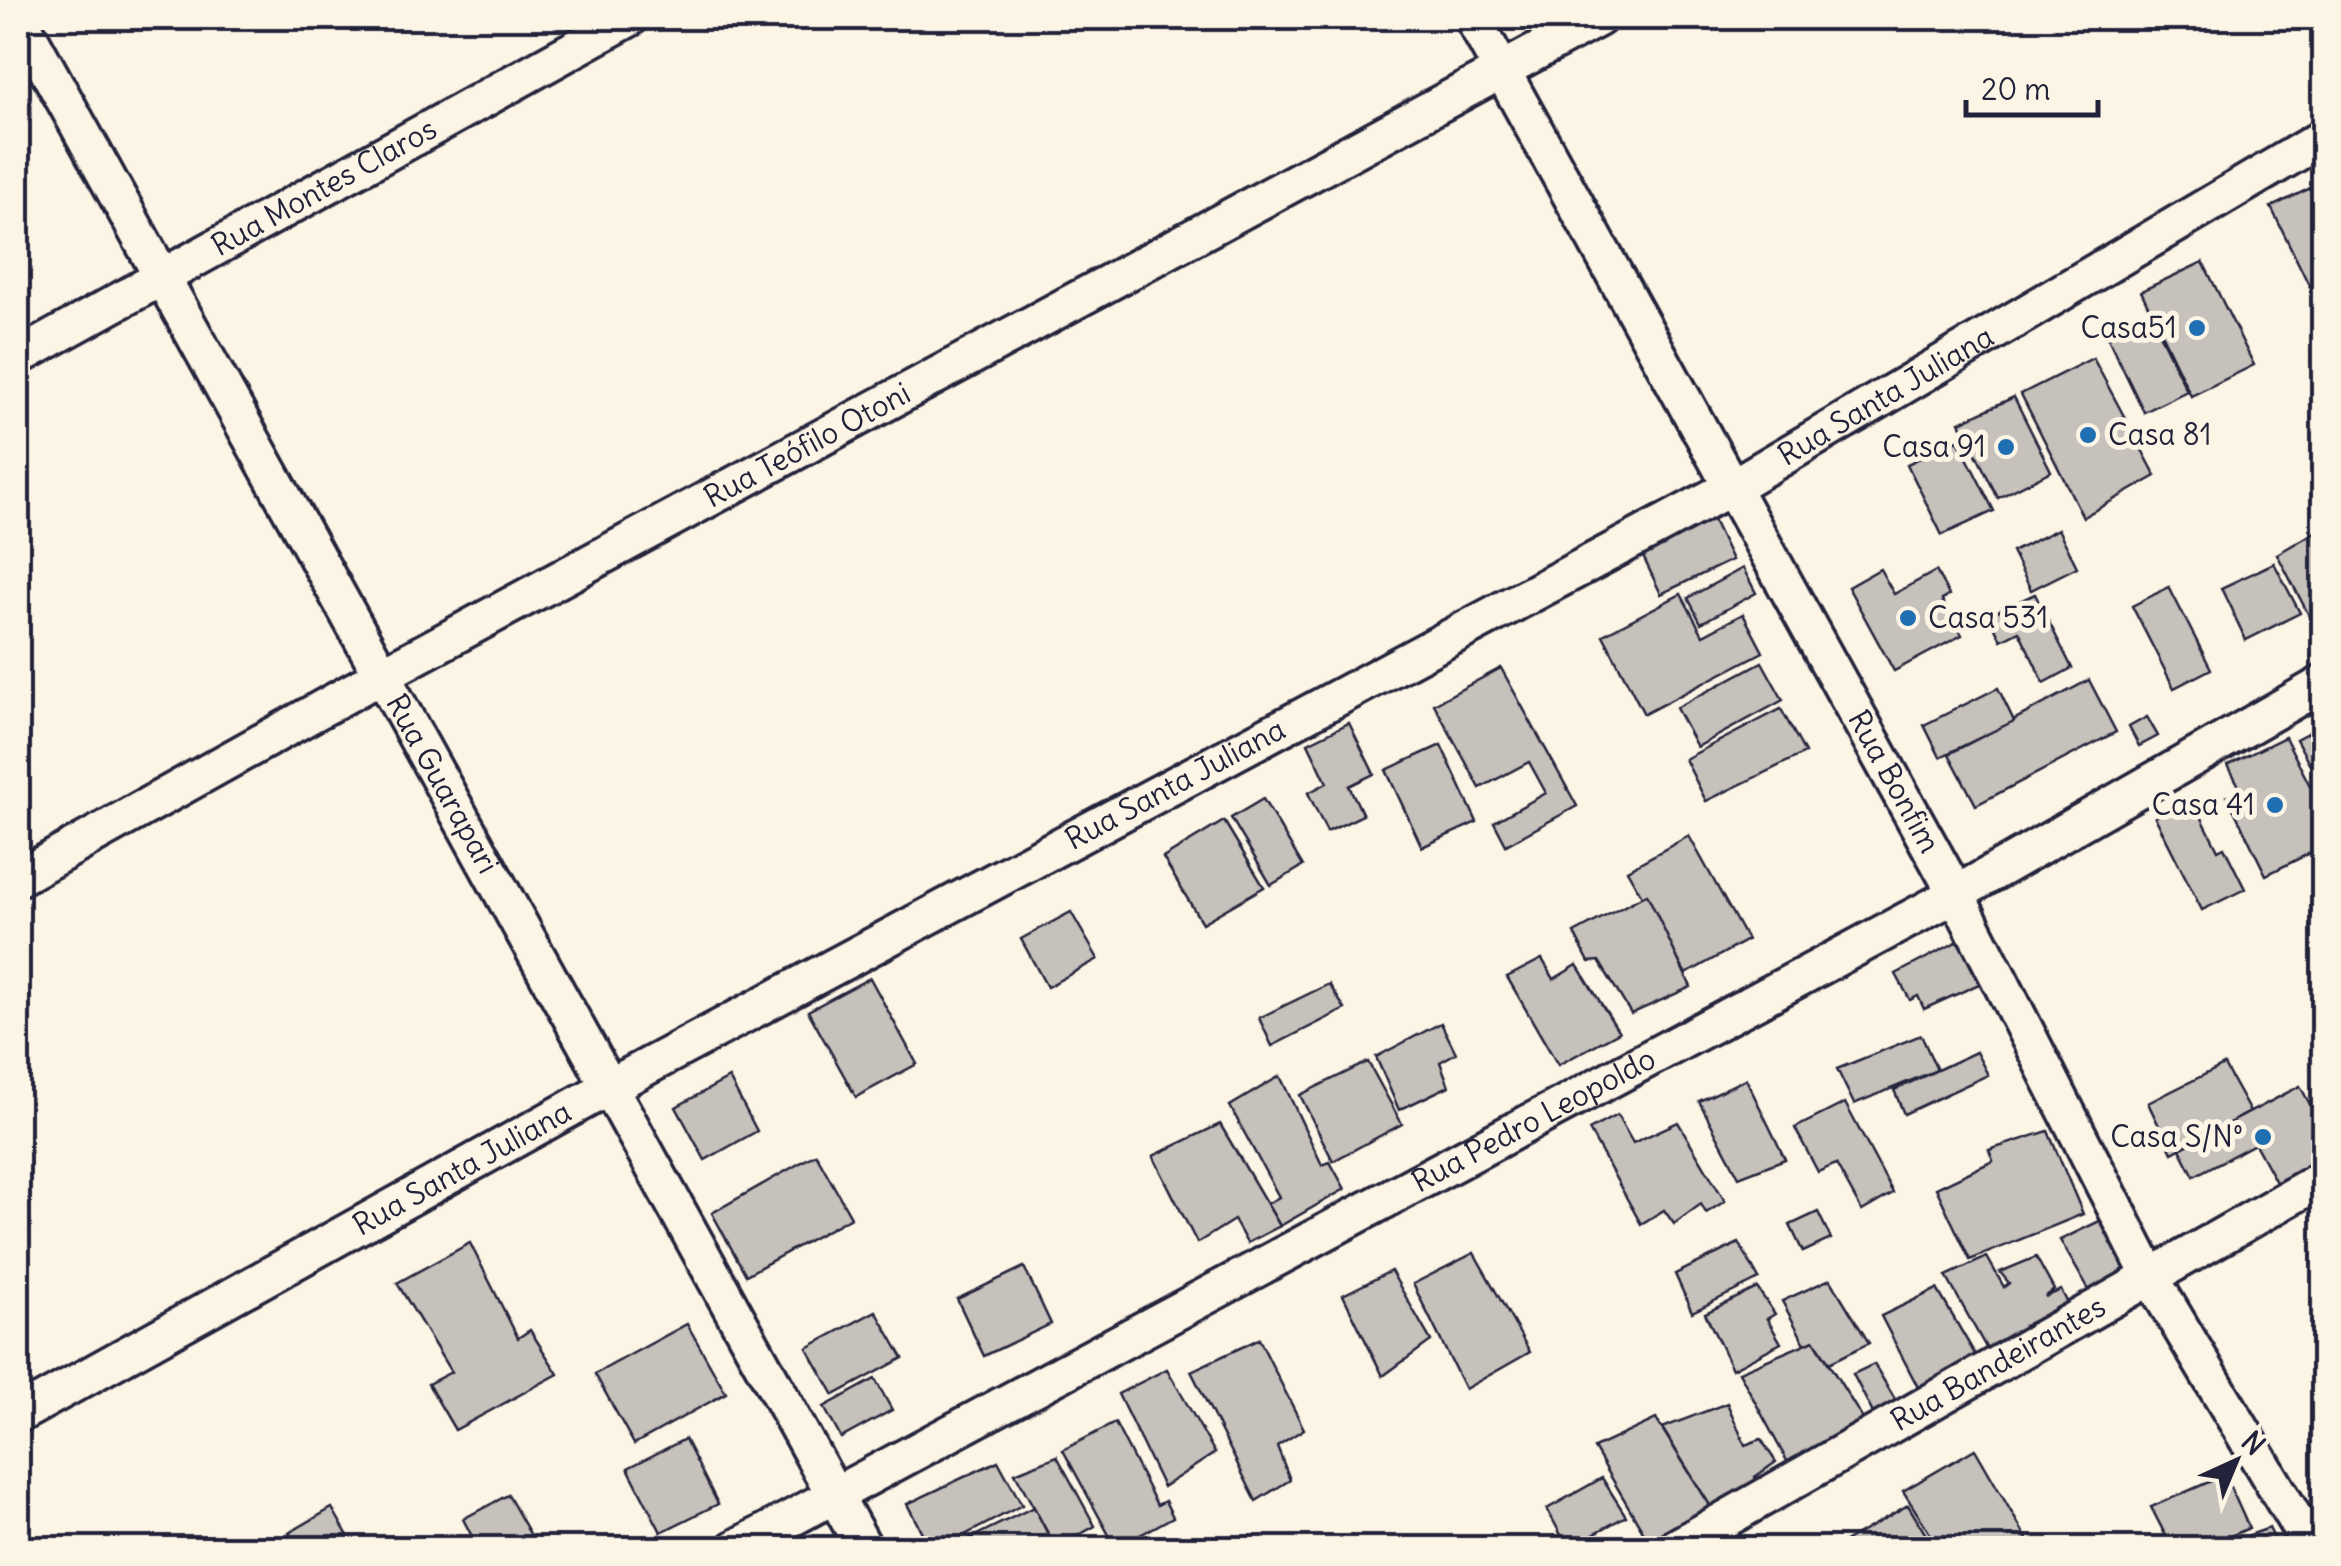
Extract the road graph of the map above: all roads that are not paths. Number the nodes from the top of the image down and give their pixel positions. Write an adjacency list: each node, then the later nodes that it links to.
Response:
1 (19, 18): 7 (street, Rua Guarapari)
2 (630, 18): 7 (street, Rua Montes Claros)
3 (1472, 18): 5 (street, Rua Bonfim)
4 (1598, 18): 5 (street, Rua Teófilo Otoni)
5 (1502, 71): 9 (street, Rua Bonfim); 10 (street, Rua Teófilo Otoni)
6 (2324, 136): 9 (street, Rua Santa Juliana)
7 (164, 276): 8 (street, Rua Montes Claros); 10 (street, Rua Guarapari)
8 (18, 357)
9 (1732, 487): 13 (street, Rua Bonfim); 14 (street, Rua Santa Juliana)
10 (380, 676): 12 (street, Rua Teófilo Otoni); 14 (street, Rua Guarapari)
11 (2324, 683): 13 (street, Rua Pedro Leopoldo)
12 (18, 878)
13 (1956, 894): 16 (street, Rua Bonfim); 18 (street, Rua Pedro Leopoldo)
14 (609, 1087): 17 (street, Rua Santa Juliana); 18 (street, Rua Guarapari)
15 (2324, 1178): 16 (street, Rua Bandeirantes)
16 (2150, 1276): 21 (street, Rua Bandeirantes); 22 (street, Rua Bonfim)
17 (18, 1414)
18 (833, 1496): 19 (street, Rua Pedro Leopoldo); 20 (street, Rua Guarapari)
19 (736, 1548)
20 (864, 1548)
21 (1675, 1548)
22 (2312, 1548)

